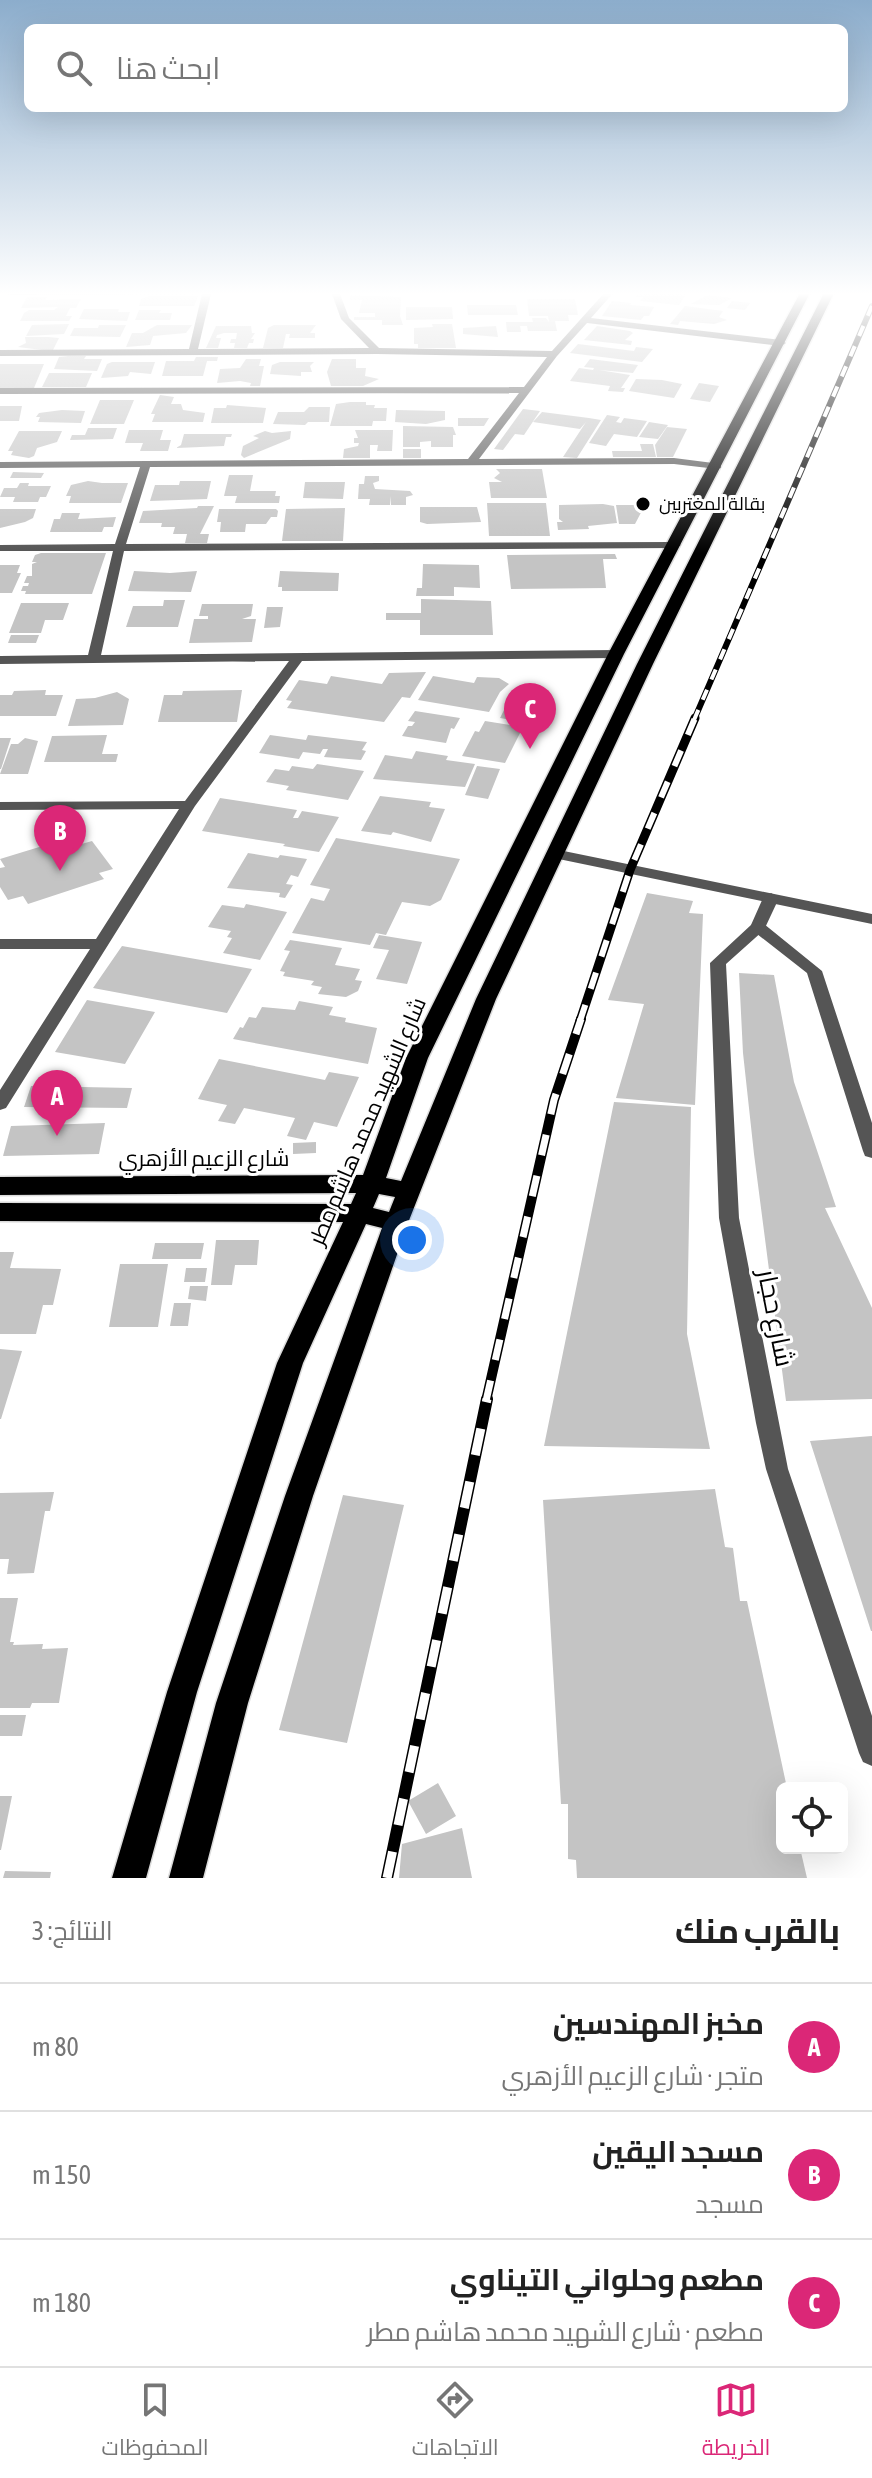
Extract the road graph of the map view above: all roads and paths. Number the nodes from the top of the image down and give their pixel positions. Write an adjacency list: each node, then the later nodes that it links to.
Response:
1 (535, 379): 4 (street)
2 (762, 379): 9 (main road, شارع الشهيد محمد هاشم مطر)
3 (787, 379): 19 (main road)
4 (526, 390): 5 (street); 6 (street)
5 (0, 391)
6 (471, 462): 7 (street); 9 (street)
7 (146, 464): 8 (street); 12 (street)
8 (0, 465)
9 (717, 466): 10 (main road, شارع الشهيد محمد هاشم مطر)
10 (675, 545): 12 (street); 13 (main road, شارع الشهيد محمد هاشم مطر)
11 (0, 548): 12 (street)
12 (119, 548): 15 (street)
13 (616, 654): 14 (street); 27 (main road, شارع الشهيد محمد هاشم مطر)
14 (298, 657): 15 (street); 17 (street)
15 (94, 659): 16 (street)
16 (0, 660)
17 (189, 805): 18 (street); 24 (street)
18 (0, 806)
19 (554, 854): 20 (street); 29 (main road)
20 (771, 898): 21 (street); 22 (street, شارع حجار)
21 (872, 919)
22 (758, 927): 26 (street); 33 (street, شارع حجار)
23 (0, 944): 24 (street)
24 (101, 944): 25 (street)
25 (0, 1104)
26 (872, 1151)
27 (372, 1184): 28 (main road, شارع الزعيم الأزهري); 29 (main road, شارع الزعيم الأزهري); 31 (main road, شارع الشهيد محمد هاشم مطر)
28 (0, 1186)
29 (408, 1191): 32 (main road)
30 (0, 1212): 31 (main road)
31 (359, 1213): 32 (main road); 34 (main road, شارع الشهيد محمد هاشم مطر)
32 (396, 1223): 35 (main road)
33 (872, 1753)
34 (129, 1878)
35 (186, 1878)

